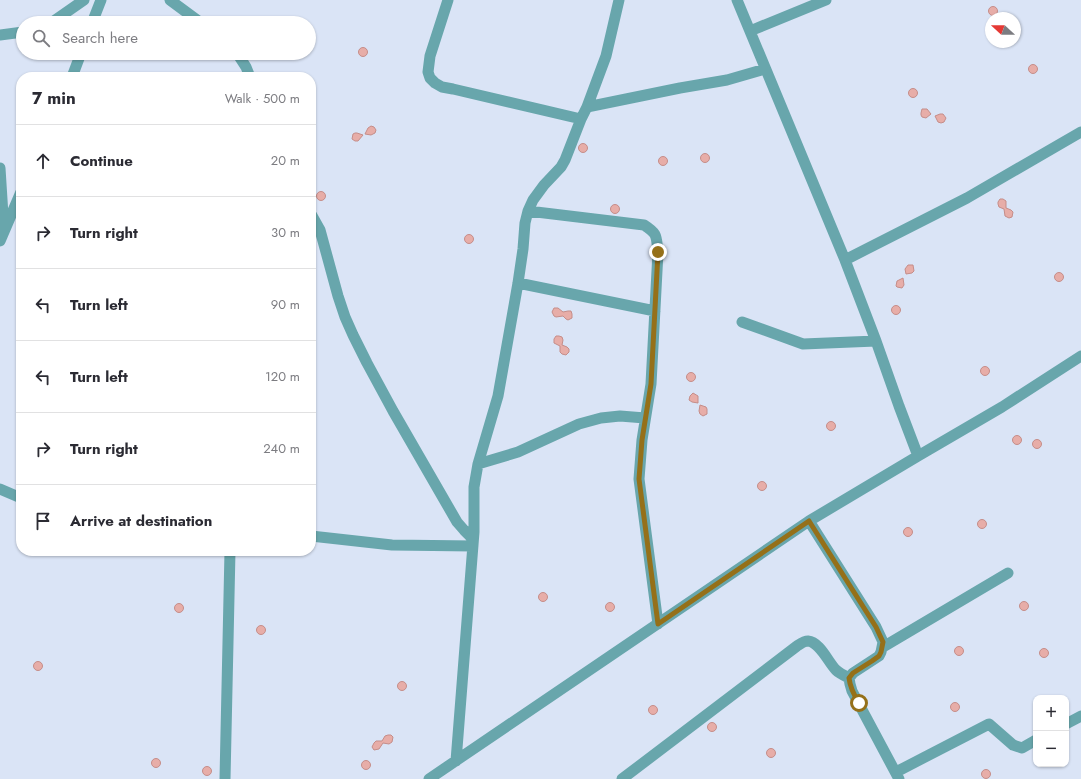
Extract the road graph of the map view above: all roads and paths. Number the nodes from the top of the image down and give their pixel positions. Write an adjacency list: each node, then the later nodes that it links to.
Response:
1 (84, 0): 8 (street)
2 (101, 0): 9 (street)
3 (170, 0): 10 (street)
4 (448, 0): 20 (street)
5 (618, 0): 19 (street)
6 (737, 0): 11 (street)
7 (826, 0): 11 (street)
8 (61, 16)
9 (95, 16)
10 (192, 16)
11 (750, 30): 16 (street)
12 (16, 33): 13 (street)
13 (0, 35)
14 (78, 60): 17 (street)
15 (240, 60): 18 (street)
16 (765, 69): 19 (street); 27 (street)
17 (74, 72)
18 (246, 72)
19 (587, 107): 20 (street)
20 (581, 120): 24 (street)
21 (1081, 132): 27 (street)
22 (0, 168): 26 (street)
23 (16, 204): 26 (street)
24 (528, 211): 28 (street); 29 (street)
25 (316, 223): 40 (street)
26 (2, 236)
27 (845, 260): 31 (street)
28 (518, 283): 29 (street); 35 (street)
29 (655, 311): 33 (street)
30 (742, 322): 31 (street)
31 (876, 341): 34 (street)
32 (1081, 356): 34 (street)
33 (645, 418): 35 (street); 43 (street)
34 (918, 456): 38 (street)
35 (478, 464): 40 (street)
36 (0, 489): 37 (street)
37 (16, 496)
38 (809, 521): 43 (street); 44 (street)
39 (316, 537): 40 (street)
40 (473, 542): 49 (street)
41 (230, 556): 51 (street)
42 (1008, 573): 44 (street)
43 (658, 624): 49 (street)
44 (883, 647): 45 (street)
45 (849, 678): 50 (street); 53 (street)
46 (1081, 716): 47 (street)
47 (1069, 722)
48 (1033, 742): 50 (street)
49 (456, 761): 52 (street)
50 (898, 776)
51 (225, 779)
52 (429, 779)
53 (622, 779)

